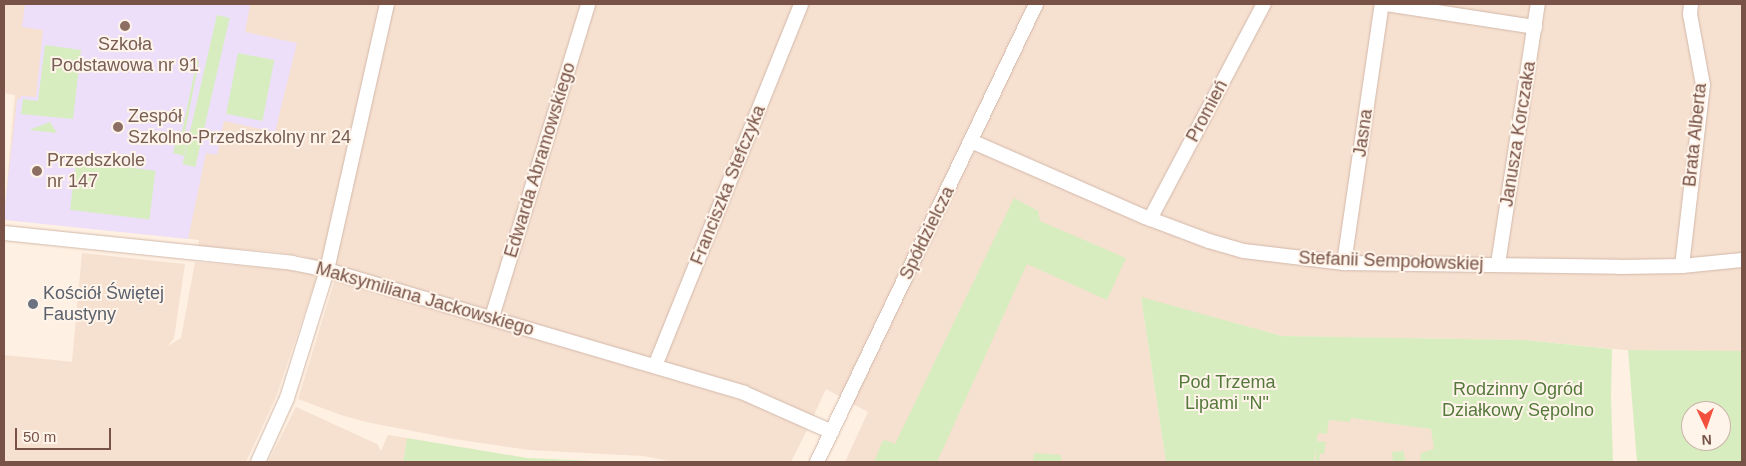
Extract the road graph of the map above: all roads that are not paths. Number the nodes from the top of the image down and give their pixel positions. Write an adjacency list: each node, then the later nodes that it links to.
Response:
1 (388, 4): 17 (street)
2 (588, 4): 18 (street, Edwarda Abramowskiego)
3 (800, 4): 19 (street, Franciszka Stefczyka)
4 (1036, 4): 10 (street, Spółdzielcza)
5 (1264, 4): 11 (street, Promień)
6 (1384, 4): 9 (street); 14 (street, Jasna)
7 (1538, 4): 9 (street, Janusza Korczaka)
8 (1691, 4): 16 (street, Brata Alberta)
9 (1535, 27): 15 (street, Janusza Korczaka)
10 (971, 141): 11 (street, Stefanii Sempołowskiej); 20 (street, Spółdzielcza)
11 (1150, 219): 14 (street, Stefanii Sempołowskiej)
12 (4, 233): 17 (street, Maksymiliana Jackowskiego)
13 (1742, 260): 16 (street, Stefanii Sempołowskiej)
14 (1344, 263): 15 (street, Stefanii Sempołowskiej)
15 (1498, 264): 16 (street, Stefanii Sempołowskiej)
16 (1682, 266)
17 (327, 270): 18 (street, Maksymiliana Jackowskiego); 21 (street)
18 (492, 317): 19 (street, Maksymiliana Jackowskiego)
19 (655, 366): 20 (street, Maksymiliana Jackowskiego)
20 (832, 432): 22 (street, Spółdzielcza)
21 (258, 462)
22 (817, 462)

